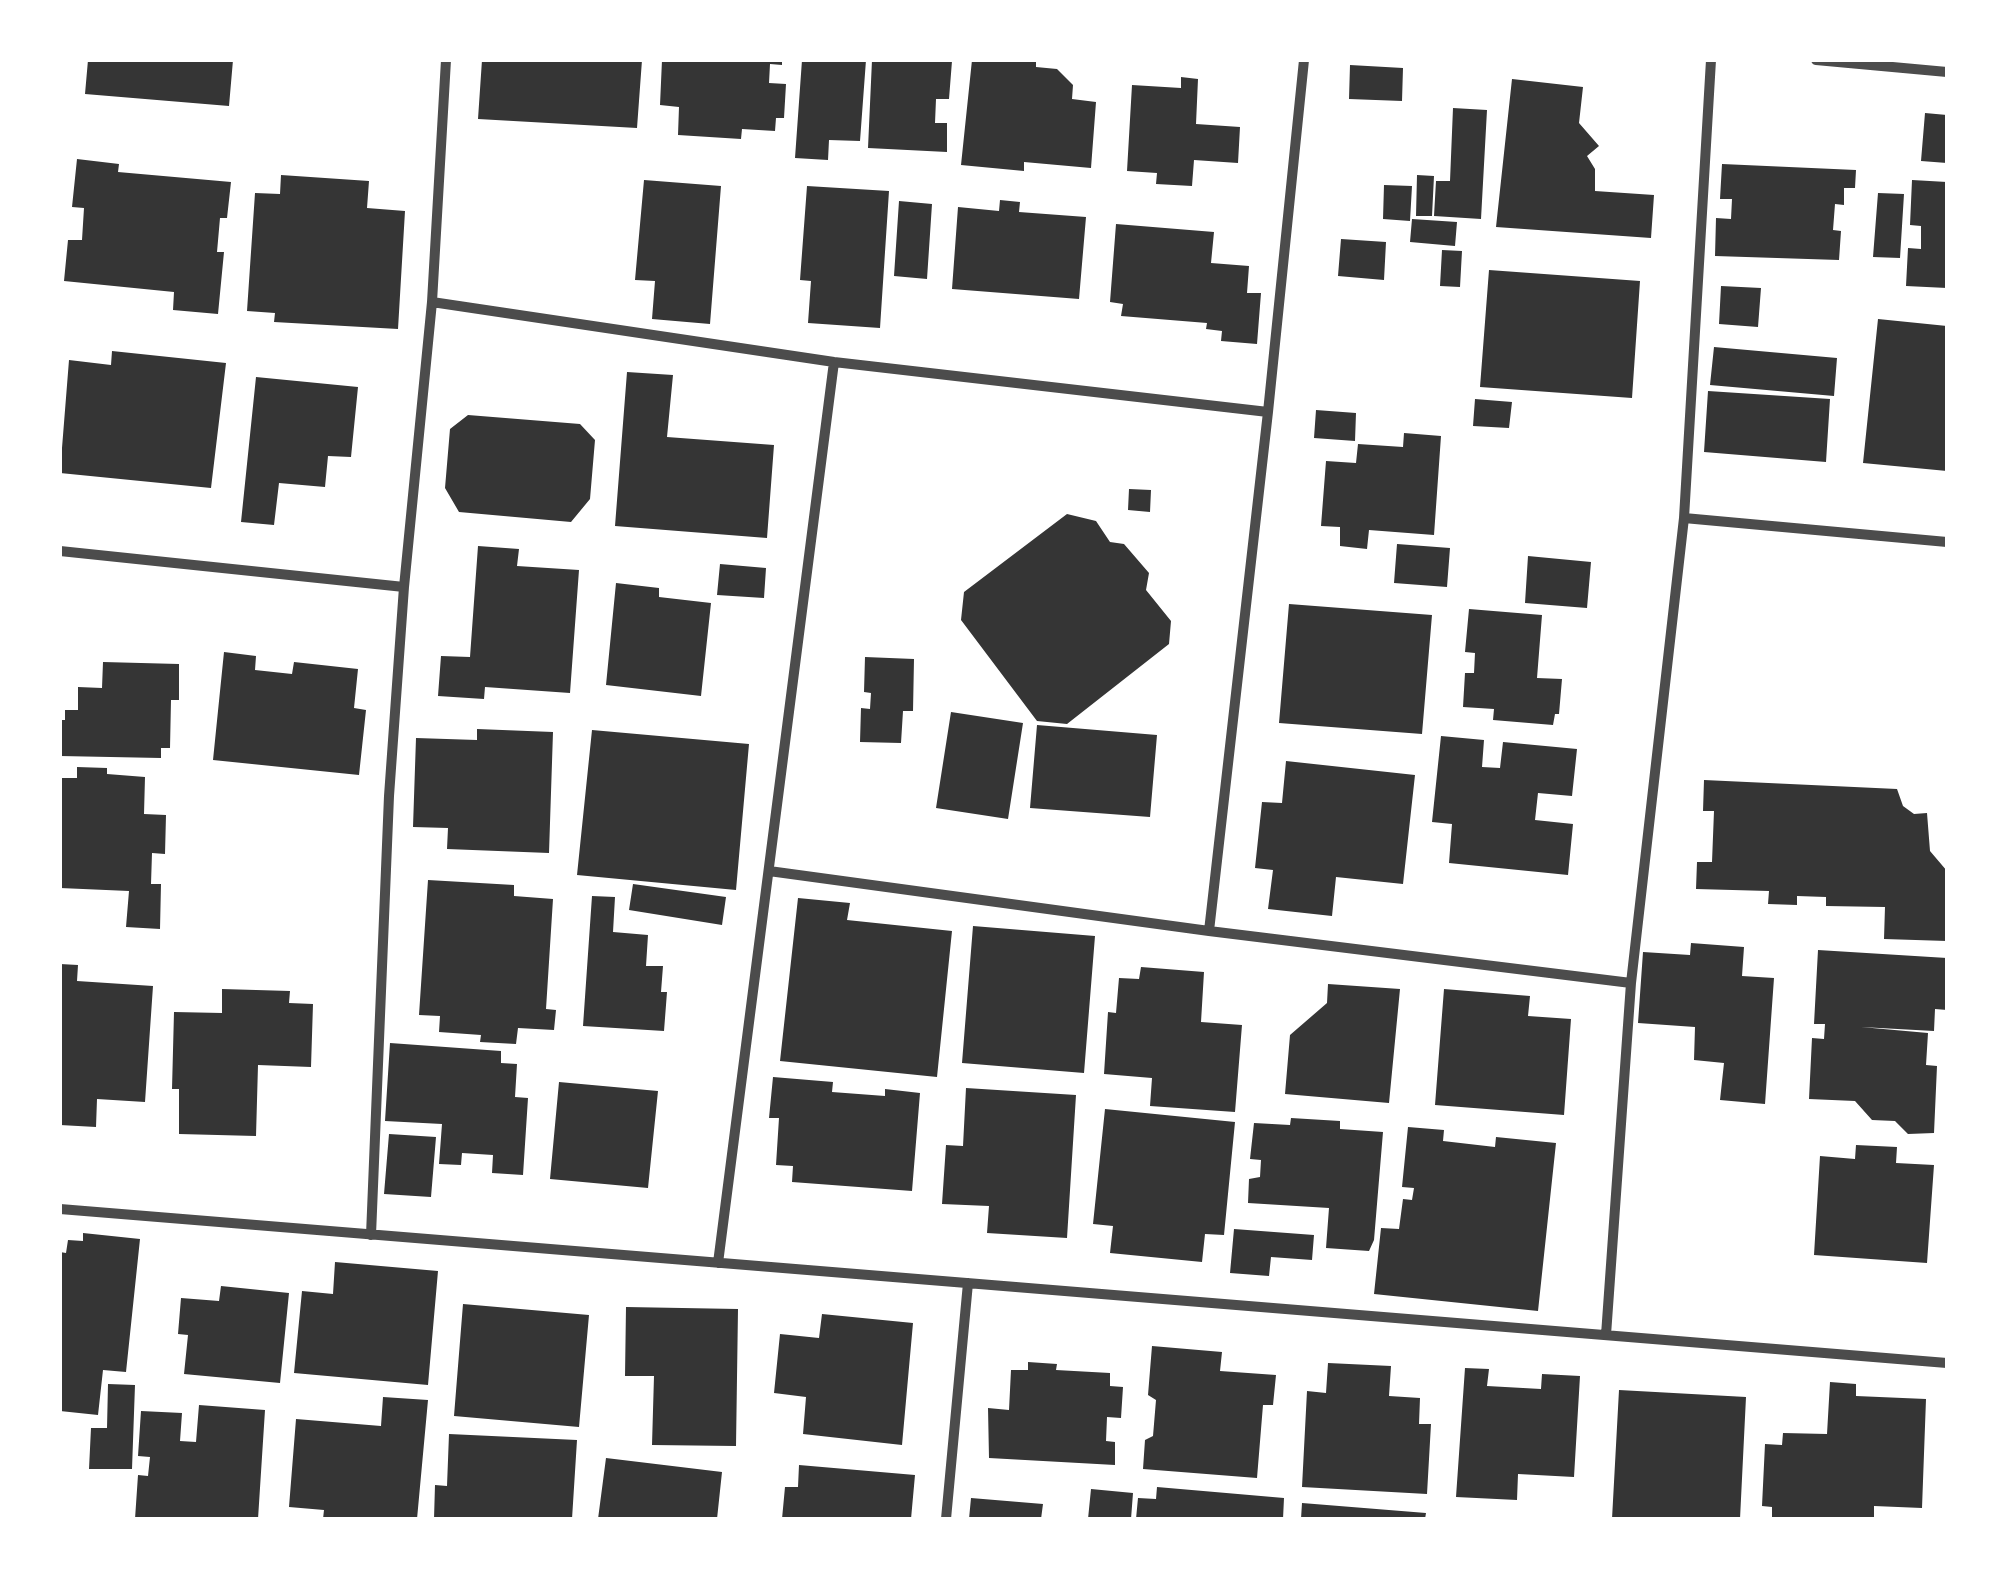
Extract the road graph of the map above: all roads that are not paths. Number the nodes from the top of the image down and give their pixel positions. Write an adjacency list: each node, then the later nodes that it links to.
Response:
1 (446, 60): 6 (street)
2 (1304, 60): 8 (street)
3 (1711, 60): 9 (street)
4 (1816, 60): 5 (street)
5 (1947, 72)
6 (432, 302): 7 (street); 12 (street)
7 (834, 362): 8 (street); 13 (street)
8 (1268, 412): 14 (street)
9 (1684, 518): 10 (street); 15 (street)
10 (1947, 542)
11 (60, 551): 12 (street)
12 (404, 587): 17 (street)
13 (769, 871): 14 (street); 18 (street)
14 (1209, 932): 15 (street)
15 (1631, 983): 20 (street)
16 (60, 1209): 17 (street)
17 (370, 1234): 18 (street)
18 (718, 1263): 19 (street)
19 (968, 1283): 20 (street); 22 (street)
20 (1606, 1336): 21 (street)
21 (1947, 1363)
22 (946, 1519)

